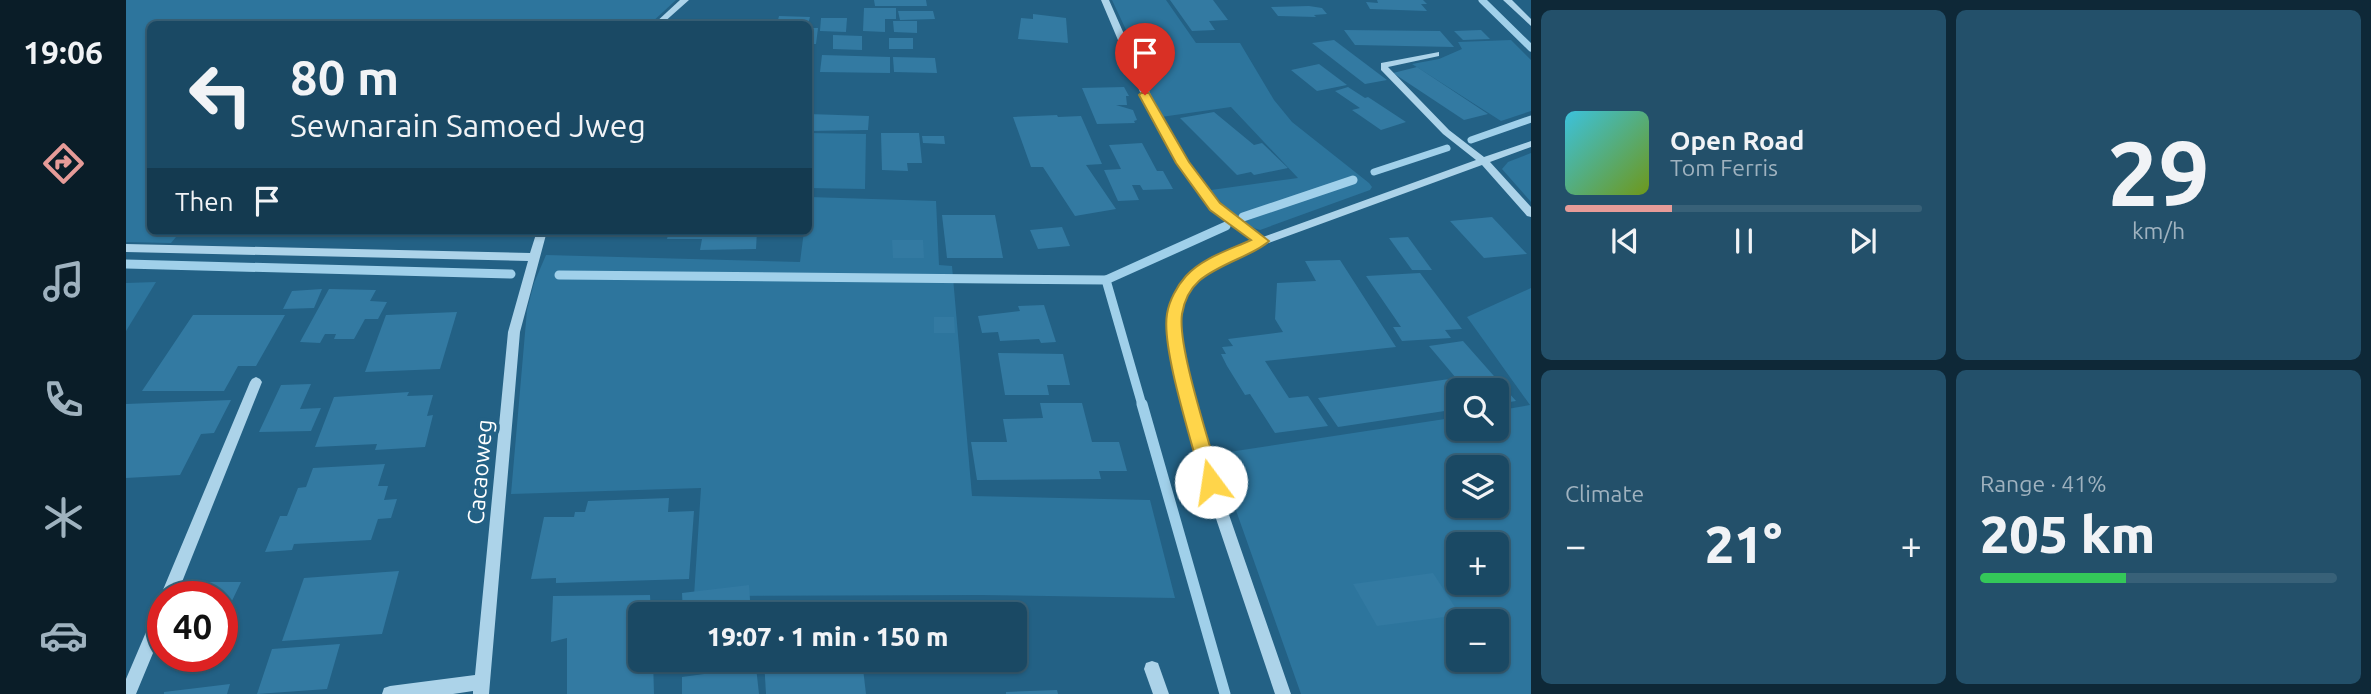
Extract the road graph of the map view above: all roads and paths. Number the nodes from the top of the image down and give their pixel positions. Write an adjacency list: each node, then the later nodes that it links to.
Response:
1 (685, 0): 4 (street)
2 (1105, 0): 11 (street)
3 (1507, 0): 5 (street)
4 (661, 21)
5 (1531, 24)
6 (1437, 54): 8 (street)
7 (1531, 144): 8 (street)
8 (1484, 162): 9 (street); 11 (street)
9 (1531, 214)
10 (541, 235): 13 (street, Cacaoweg)
11 (1262, 241): 22 (street)
12 (126, 248): 13 (street)
13 (534, 257): 18 (street, Cacaoweg)
14 (257, 382): 15 (street)
15 (175, 581)
16 (147, 648): 19 (street)
17 (1152, 669): 21 (lane)
18 (482, 688): 20 (lane)
19 (128, 694)
20 (390, 694)
21 (1161, 694)
22 (1283, 694)

